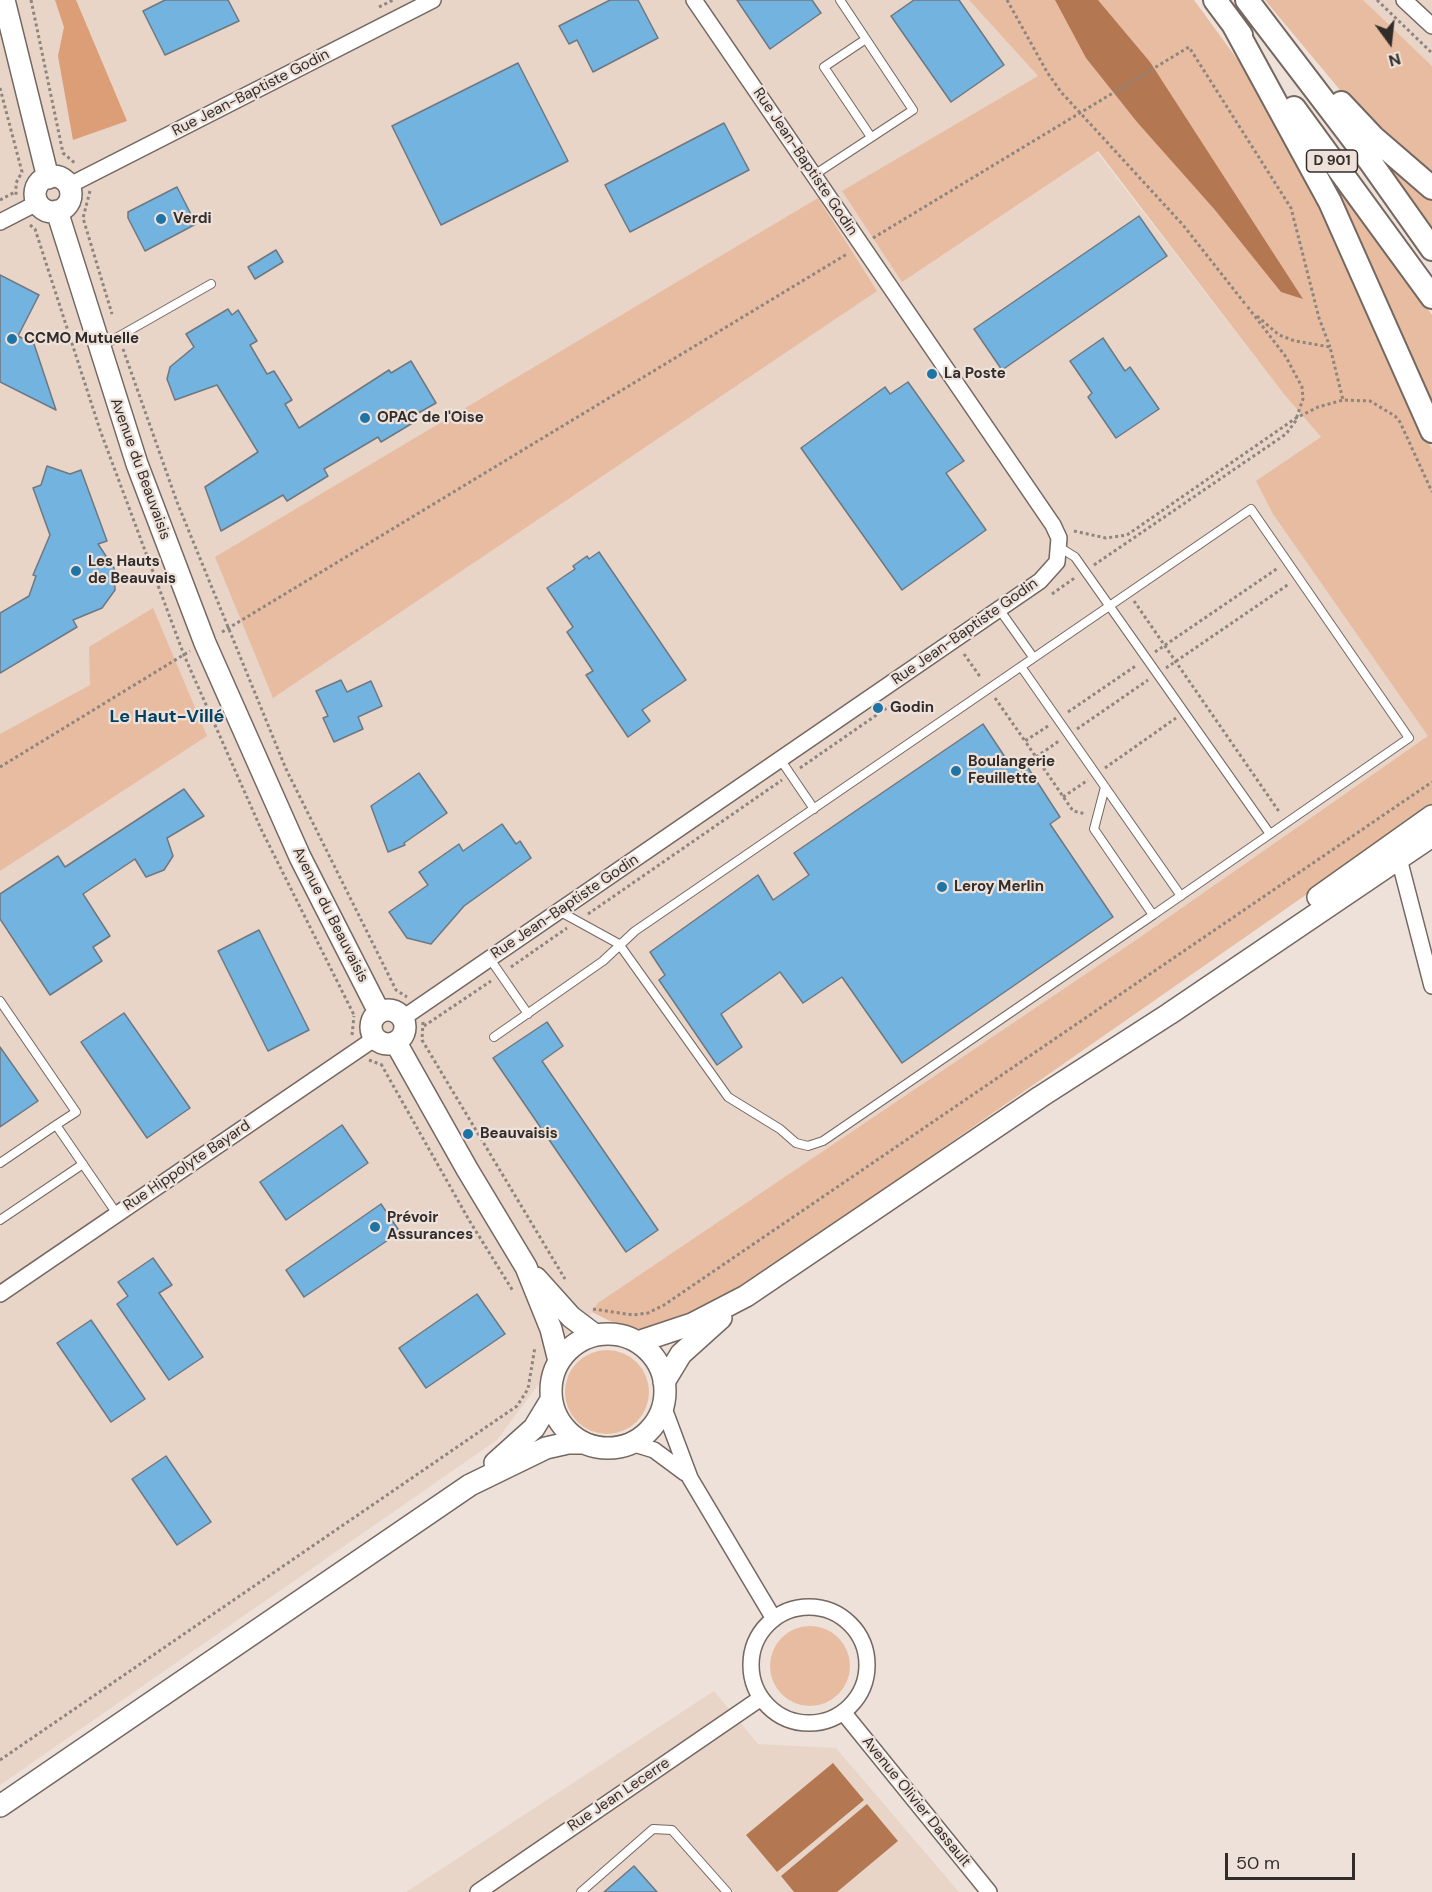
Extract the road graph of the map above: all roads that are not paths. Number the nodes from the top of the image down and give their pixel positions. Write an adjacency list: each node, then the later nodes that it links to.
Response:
1 (4, 0): 13 (main road)
2 (434, 0): 13 (street, Rue Jean-Baptiste Godin)
3 (694, 0): 12 (street, Rue Jean-Baptiste Godin)
4 (840, 0): 10 (lane)
5 (1215, 0): 8 (main road, D 901)
6 (1247, 0): 14 (main road); 18 (main road, D 901)
7 (1404, 0): 9 (street)
8 (1233, 24): 20 (main road, D 901); 22 (main road)
9 (1432, 26)
10 (866, 39): 11 (lane); 11 (lane)
11 (871, 137): 12 (lane)
12 (814, 175): 23 (street, Rue Jean-Baptiste Godin)
13 (67, 180): 15 (main road); 16 (main road)
14 (1432, 188)
15 (37, 203): 16 (main road); 17 (street)
16 (57, 211): 21 (main road, Avenue du Beauvaisis)
17 (0, 222)
18 (1432, 249)
19 (211, 284): 21 (lane)
20 (1432, 297)
21 (98, 348): 42 (main road, Avenue du Beauvaisis)
22 (1432, 431)
23 (1059, 547): 24 (lane); 25 (street, Rue Jean-Baptiste Godin)
24 (1109, 606): 26 (lane); 32 (lane); 32 (lane)
25 (999, 609): 26 (lane); 28 (street, Rue Jean-Baptiste Godin)
26 (1033, 657): 27 (lane)
27 (1022, 668): 29 (lane); 30 (lane)
28 (780, 759): 30 (lane); 36 (street, Rue Jean-Baptiste Godin)
29 (1105, 787): 35 (lane); 37 (lane)
30 (814, 810): 38 (lane)
31 (1432, 816): 34 (main road)
32 (1270, 834): 35 (lane)
33 (1432, 836): 34 (main road)
34 (1397, 850): 40 (street); 55 (main road)
35 (1181, 896): 37 (lane)
36 (559, 911): 38 (lane); 39 (street, Rue Jean-Baptiste Godin)
37 (1153, 915): 38 (lane)
38 (619, 944): 44 (lane)
39 (490, 959): 43 (street, Rue Jean-Baptiste Godin); 44 (lane)
40 (1432, 986)
41 (0, 1001): 48 (lane)
42 (379, 1012): 43 (main road); 46 (main road)
43 (410, 1013): 47 (main road)
44 (528, 1014): 45 (lane)
45 (494, 1037)
46 (374, 1039): 47 (main road); 51 (street, Rue Hippolyte Bayard)
47 (396, 1043): 53 (main road)
48 (56, 1125): 49 (lane); 50 (lane)
49 (0, 1163)
50 (82, 1164): 51 (lane); 52 (lane)
51 (117, 1214): 54 (street, Rue Hippolyte Bayard)
52 (0, 1220)
53 (526, 1267): 56 (main road); 58 (main road)
54 (0, 1294)
55 (746, 1296): 57 (main road); 59 (main road)
56 (595, 1335): 57 (main road); 58 (main road)
57 (638, 1342): 59 (main road)
58 (559, 1361): 60 (main road)
59 (664, 1382): 61 (main road)
60 (551, 1400): 62 (main road); 65 (main road)
61 (663, 1406): 63 (main road); 64 (street)
62 (584, 1443): 63 (main road); 65 (main road)
63 (631, 1443): 64 (street)
64 (690, 1478): 66 (street)
65 (470, 1485): 69 (main road)
66 (774, 1618): 67 (street); 68 (street)
67 (760, 1698): 68 (street); 70 (street, Rue Jean Lecerre)
68 (843, 1712): 73 (street, Avenue Olivier Dassault)
69 (0, 1806)
70 (478, 1892)
71 (582, 1892): 72 (lane)
72 (727, 1892)
73 (988, 1892)

